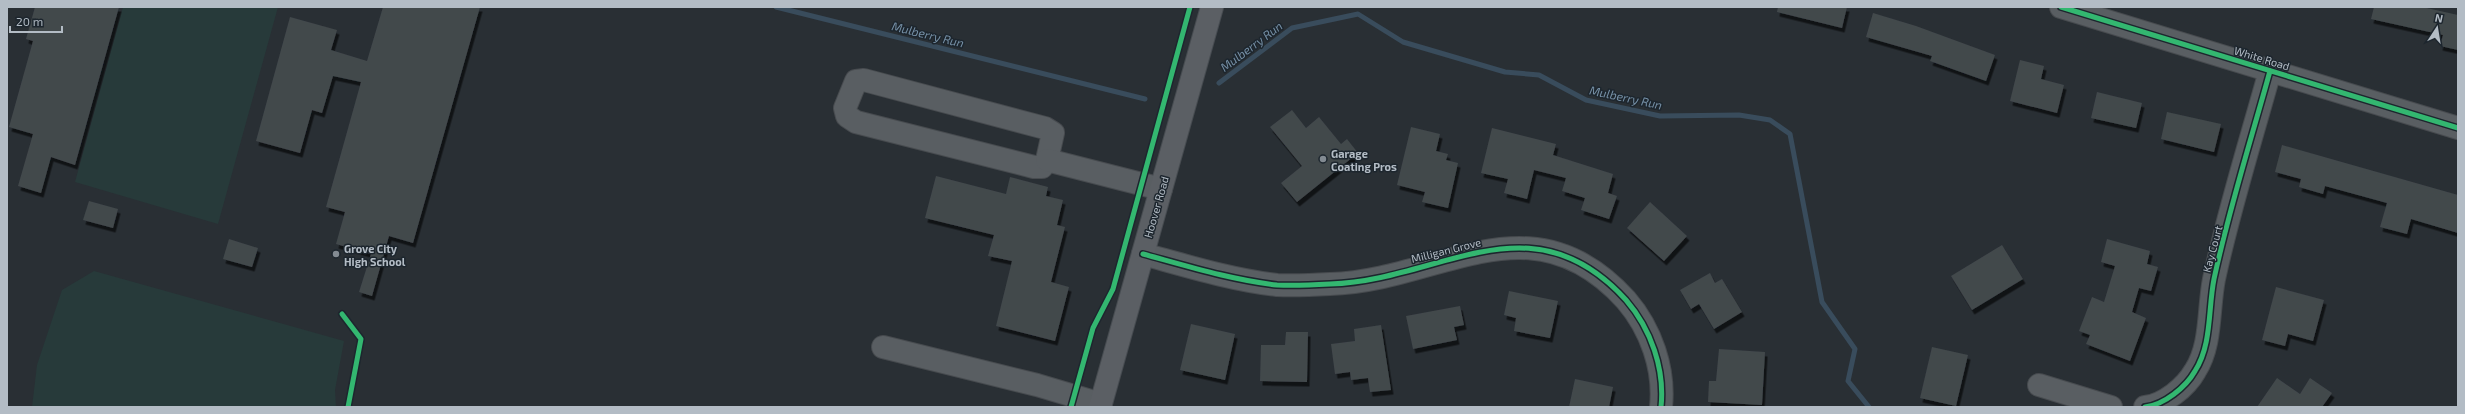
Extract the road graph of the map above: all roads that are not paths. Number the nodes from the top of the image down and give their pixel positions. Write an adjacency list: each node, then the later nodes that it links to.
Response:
1 (1212, 7): 6 (main road, Hoover Road)
2 (2061, 7): 3 (street, White Road)
3 (2270, 71): 4 (street, White Road); 13 (street, Kay Court)
4 (2458, 128)
5 (1046, 160): 5 (street); 6 (street)
6 (1161, 189): 7 (main road, Hoover Road)
7 (1143, 254): 10 (main road, Hoover Road); 11 (street, Milligan Grove)
8 (883, 347): 10 (street)
9 (2039, 385): 12 (street)
10 (1101, 406)
11 (1661, 407)
12 (2111, 407)
13 (2145, 407)

